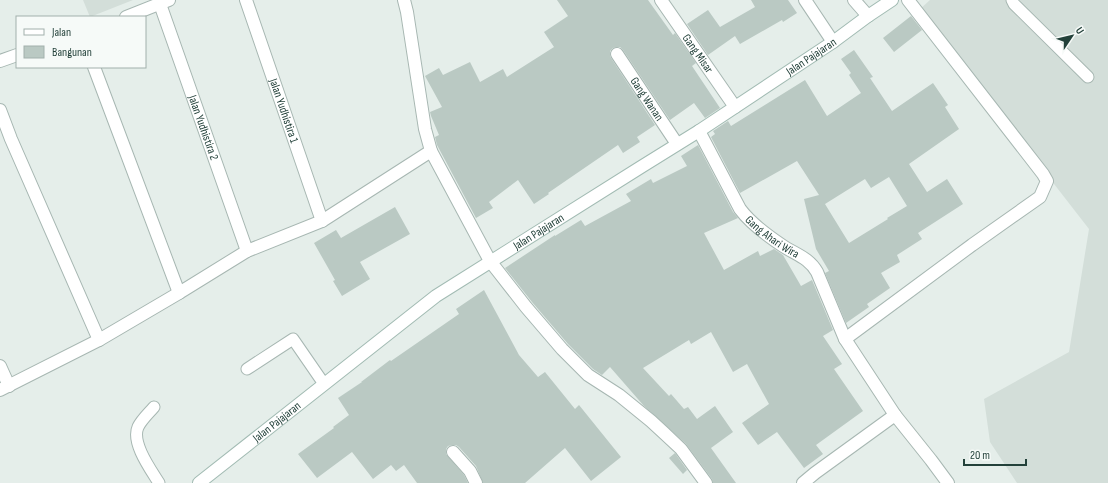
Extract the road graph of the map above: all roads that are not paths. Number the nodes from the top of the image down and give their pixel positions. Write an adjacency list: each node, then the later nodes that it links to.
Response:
1 (246, 0): 24 (street, Jalan Yudhistira 1)
2 (404, 0): 23 (street)
3 (661, 0): 18 (street, Gang Misar)
4 (805, 0): 12 (street)
5 (854, 0): 11 (street)
6 (892, 0): 11 (street, Jalan Pajajaran)
7 (908, 0): 29 (street)
8 (1012, 0): 17 (lane)
9 (165, 2): 10 (street); 25 (street, Jalan Yudhistira 2)
10 (129, 16)
11 (868, 16): 12 (street, Jalan Pajajaran)
12 (833, 42): 18 (street, Jalan Pajajaran)
13 (617, 54): 22 (street, Gang Wanan)
14 (16, 56): 15 (street)
15 (0, 61)
16 (94, 68): 27 (street)
17 (1088, 77)
18 (734, 107): 20 (street, Jalan Pajajaran)
19 (0, 110): 21 (street)
20 (699, 131): 22 (street, Jalan Pajajaran); 29 (street, Gang Ahari Wira)
21 (5, 142): 28 (street)
22 (677, 144): 26 (street, Jalan Pajajaran)
23 (431, 151): 24 (street); 26 (street)
24 (322, 221): 25 (street)
25 (247, 251): 27 (street)
26 (490, 261): 32 (street, Jalan Pajajaran); 40 (street)
27 (179, 293): 28 (street)
28 (99, 340): 33 (street)
29 (845, 340): 35 (street, Gang Ahari Wira)
30 (0, 366): 33 (street)
31 (247, 369): 32 (lane)
32 (324, 384): 37 (street, Jalan Pajajaran)
33 (4, 388)
34 (154, 407): 38 (lane)
35 (895, 415): 41 (street); 42 (street, Gang Ahari Wira)
36 (453, 452): 39 (street)
37 (202, 482)
38 (159, 483)
39 (476, 483)
40 (706, 483)
41 (803, 483)
42 (948, 483)

